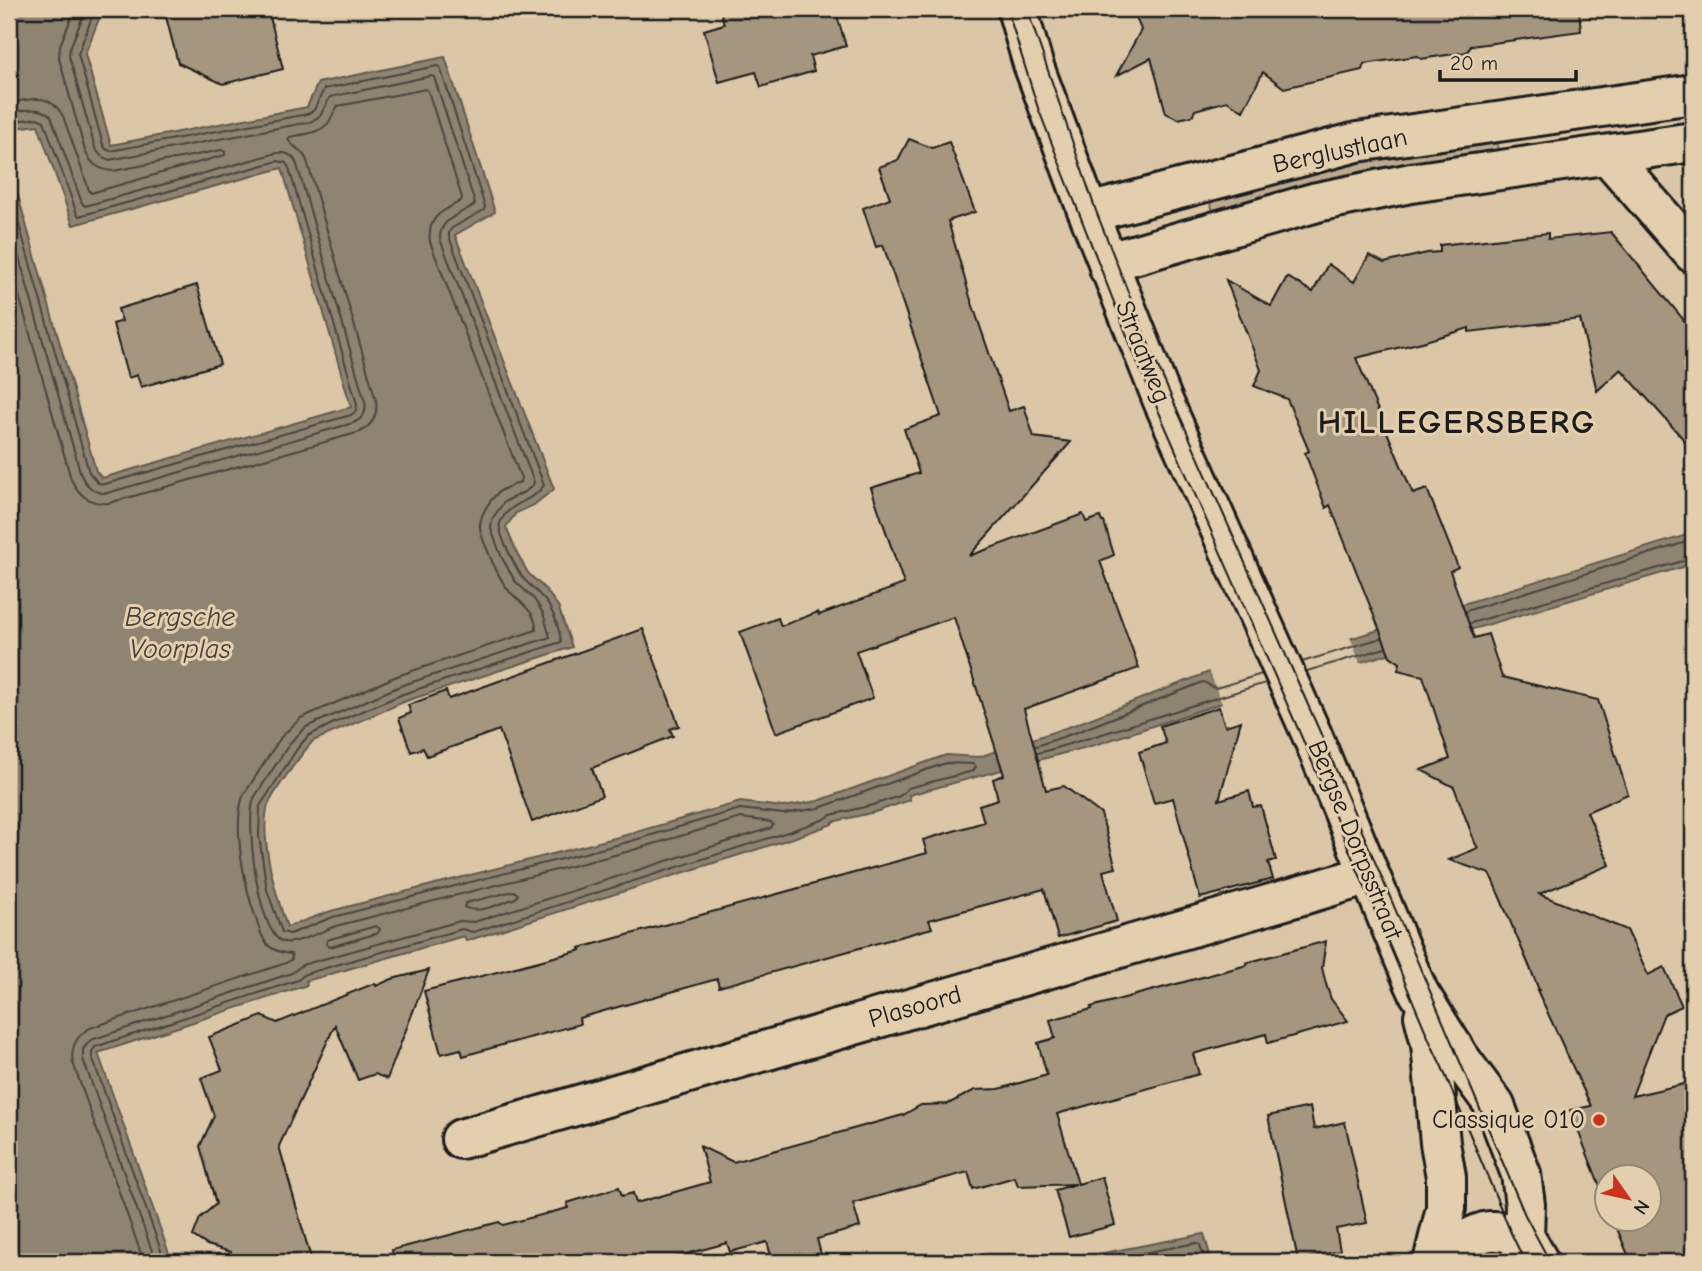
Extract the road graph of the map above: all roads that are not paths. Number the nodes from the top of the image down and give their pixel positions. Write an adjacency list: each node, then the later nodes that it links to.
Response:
1 (1017, 9): 6 (street, Straatweg)
2 (1693, 94): 3 (street, Berglustlaan)
3 (1600, 108): 5 (street); 6 (street, Berglustlaan)
4 (1693, 142): 5 (street, Berglustlaan)
5 (1608, 155): 7 (street); 8 (street, Berglustlaan)
6 (1086, 207): 8 (street, Straatweg)
7 (1693, 253)
8 (1109, 268): 9 (street, Straatweg)
9 (1290, 687): 10 (street, Bergse Dorpsstraat)
10 (1368, 873): 11 (street, Bergse Dorpsstraat); 12 (street, Plasoord)
11 (1419, 993): 13 (street, Bergse Dorpsstraat); 14 (street, Bergse Dorpsstraat)
12 (461, 1139)
13 (1528, 1254): 14 (street, Bergse Dorpsstraat)
14 (1434, 1262)

